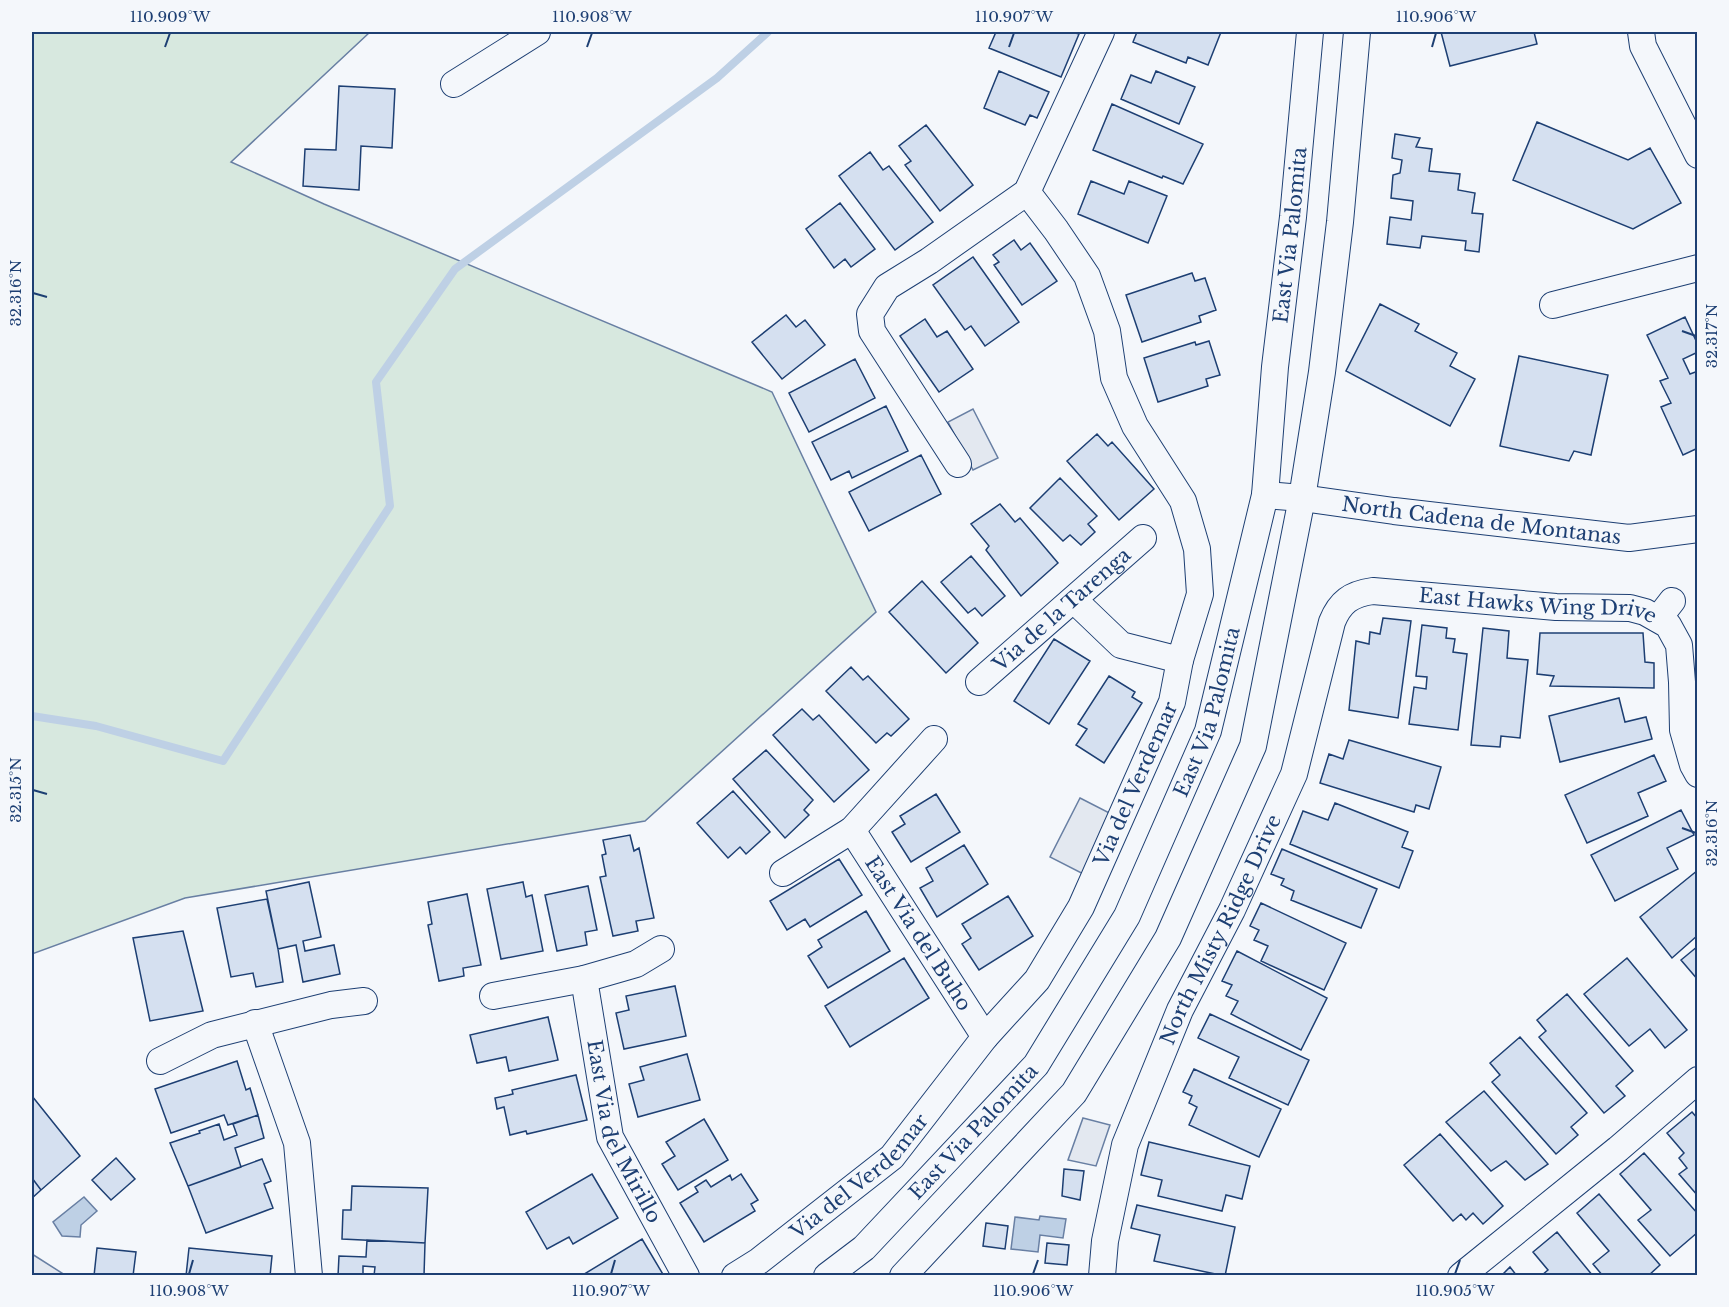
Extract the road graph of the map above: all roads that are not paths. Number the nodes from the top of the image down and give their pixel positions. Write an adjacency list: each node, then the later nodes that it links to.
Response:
1 (537, 32): 6 (street)
2 (1101, 32): 8 (street)
3 (1310, 32): 12 (street, East Via Palomita)
4 (1358, 32): 13 (street)
5 (1641, 32): 7 (street)
6 (454, 84)
7 (1698, 155)
8 (1027, 192): 11 (street); 18 (street, Via del Verdemar)
9 (1698, 268): 10 (street)
10 (1553, 305)
11 (958, 464)
12 (1265, 495): 13 (street, North Cadena de Montanas); 35 (street, East Via Palomita)
13 (1302, 498): 14 (street, North Cadena de Montanas); 36 (street)
14 (1698, 529)
15 (1143, 538): 17 (street, Via de la Tarenga)
16 (1359, 593): 21 (street, East Hawks Wing Drive); 37 (street, North Misty Ridge Drive)
17 (1074, 600): 18 (street); 19 (street, Via de la Tarenga)
18 (1180, 660): 29 (street, Via del Verdemar)
19 (979, 682)
20 (934, 739): 22 (street)
21 (1698, 774)
22 (852, 830): 23 (street); 29 (street, East Via del Buho)
23 (783, 873)
24 (661, 949): 25 (street)
25 (584, 979): 26 (street); 33 (street, East Via del Mirillo)
26 (493, 996)
27 (364, 1001): 28 (street)
28 (255, 1023): 30 (street); 32 (street)
29 (985, 1037): 34 (street, Via del Verdemar)
30 (160, 1061)
31 (1698, 1080): 38 (street)
32 (309, 1275)
33 (686, 1275)
34 (735, 1275)
35 (827, 1275)
36 (903, 1275)
37 (1102, 1275)
38 (1461, 1275)

